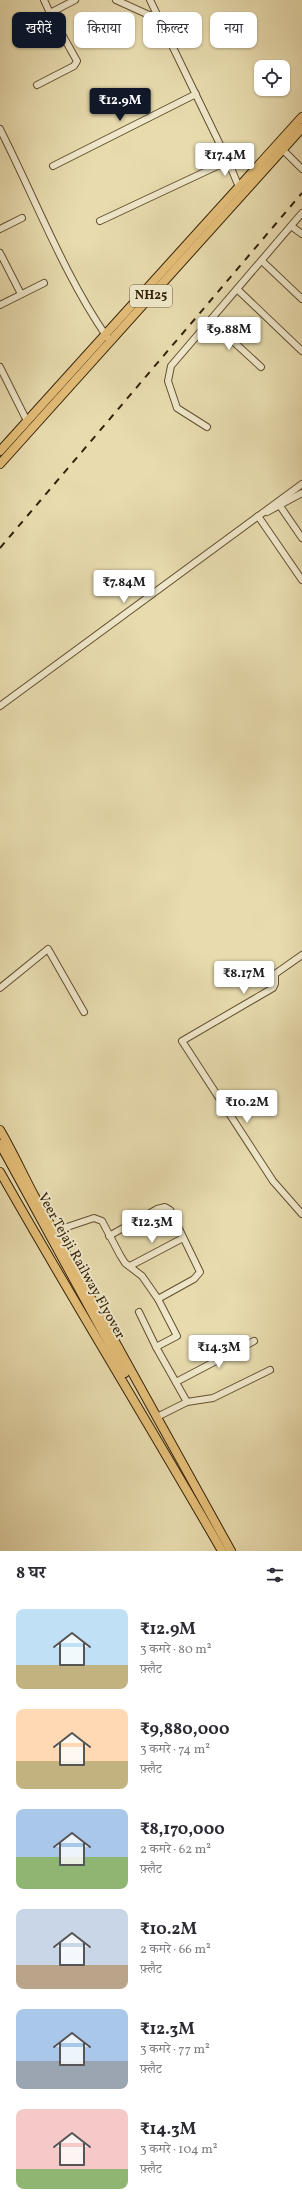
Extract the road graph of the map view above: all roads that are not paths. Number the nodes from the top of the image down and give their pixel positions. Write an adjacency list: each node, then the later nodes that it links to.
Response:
1 (44, 0): 5 (street)
2 (75, 0): 6 (street)
3 (116, 0): 7 (street)
4 (150, 0): 8 (street)
5 (50, 12)
6 (52, 12)
7 (143, 12)
8 (156, 12)
9 (66, 41): 11 (street)
10 (174, 48): 12 (street)
11 (37, 85)
12 (196, 94): 17 (street); 18 (street)
13 (302, 117): 16 (main road, NH25)
14 (302, 128): 16 (main road, NH25)
15 (0, 129): 35 (street)
16 (280, 147): 19 (street); 20 (main road, NH25); 35 (main road, NH25)
17 (228, 161): 20 (street); 23 (street)
18 (53, 166)
19 (302, 169)
20 (239, 187): 35 (main road, NH25)
21 (302, 213): 24 (street)
22 (22, 218): 25 (street)
23 (100, 221)
24 (291, 226): 26 (street); 28 (street)
25 (0, 229)
26 (302, 234)
27 (0, 252): 31 (street)
28 (262, 261): 30 (street); 32 (street)
29 (44, 283): 31 (street)
30 (237, 289): 34 (street); 36 (street)
31 (21, 294): 33 (street)
32 (302, 299)
33 (0, 305)
34 (211, 321): 38 (street); 40 (street)
35 (108, 338): 39 (main road, NH25); 42 (main road, NH25)
36 (302, 351)
37 (0, 367): 39 (street)
38 (260, 367)
39 (27, 421): 41 (main road, NH25)
40 (207, 427)
41 (0, 451)
42 (0, 464)
43 (302, 484): 46 (street)
44 (301, 495): 45 (street)
45 (280, 506): 46 (street); 47 (street)
46 (258, 516): 48 (street); 49 (street)
47 (301, 536)
48 (302, 580)
49 (0, 706)
50 (302, 955): 56 (street)
51 (0, 988): 52 (street)
52 (84, 1012)
53 (0, 1130): 57 (main road)
54 (0, 1144): 67 (main road, Veer Tejaji Railway Flyover)
55 (0, 1172): 69 (main road)
56 (302, 1214)
57 (55, 1231): 58 (street); 68 (main road)
58 (110, 1236): 59 (street); 60 (street)
59 (183, 1238): 60 (street); 61 (street)
60 (130, 1266): 61 (street)
61 (158, 1299): 64 (street)
62 (139, 1312): 64 (street)
63 (254, 1341): 66 (street)
64 (156, 1347): 66 (street)
65 (270, 1370): 70 (street)
66 (176, 1382): 70 (street)
67 (133, 1387): 68 (main road); 69 (main road, Veer Tejaji Railway Flyover)
68 (144, 1397): 73 (main road)
69 (136, 1402): 72 (main road)
70 (187, 1402): 71 (street)
71 (159, 1416)
72 (222, 1551)
73 (232, 1551)

